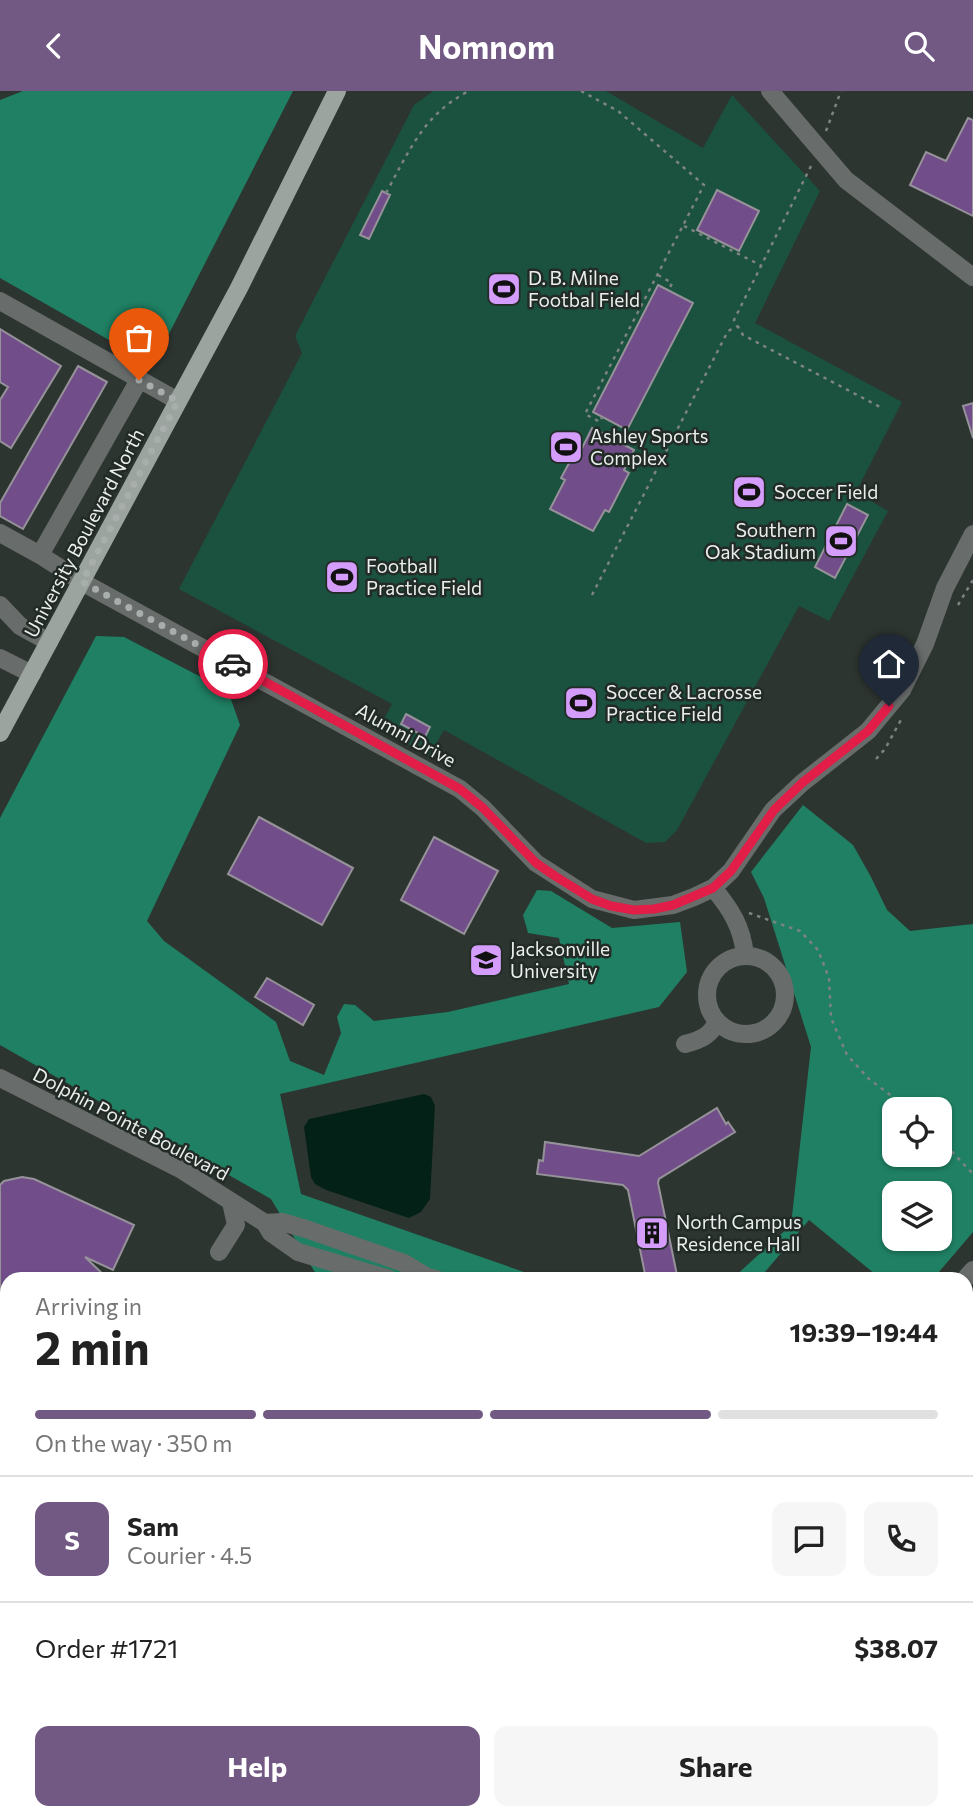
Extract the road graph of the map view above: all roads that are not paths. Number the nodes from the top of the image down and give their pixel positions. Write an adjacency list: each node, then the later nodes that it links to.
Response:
1 (337, 91): 6 (main road, University Boulevard North)
2 (770, 91): 3 (street)
3 (973, 277)
4 (0, 301): 5 (street)
5 (139, 380): 6 (street); 9 (street)
6 (178, 401): 10 (main road, University Boulevard North)
7 (0, 533): 9 (street, Alumni Drive)
8 (973, 534): 16 (street, Alumni Drive)
9 (40, 555): 10 (street, Alumni Drive)
10 (82, 582): 12 (main road, University Boulevard North); 16 (street, Alumni Drive)
11 (0, 605): 12 (street)
12 (49, 642): 14 (main road, University Boulevard North)
13 (0, 658): 14 (street)
14 (32, 674): 15 (main road, University Boulevard North)
15 (0, 733)
16 (713, 888): 17 (street)
17 (745, 955): 18 (street); 18 (street)
18 (717, 1021): 19 (street)
19 (685, 1044)
20 (0, 1078): 21 (street, Dolphin Pointe Boulevard)
21 (231, 1202): 22 (street, Dolphin Pointe Boulevard); 23 (street)
22 (265, 1223): 24 (street); 25 (street, Dolphin Pointe Boulevard)
23 (219, 1252)
24 (365, 1272)
25 (417, 1272)

